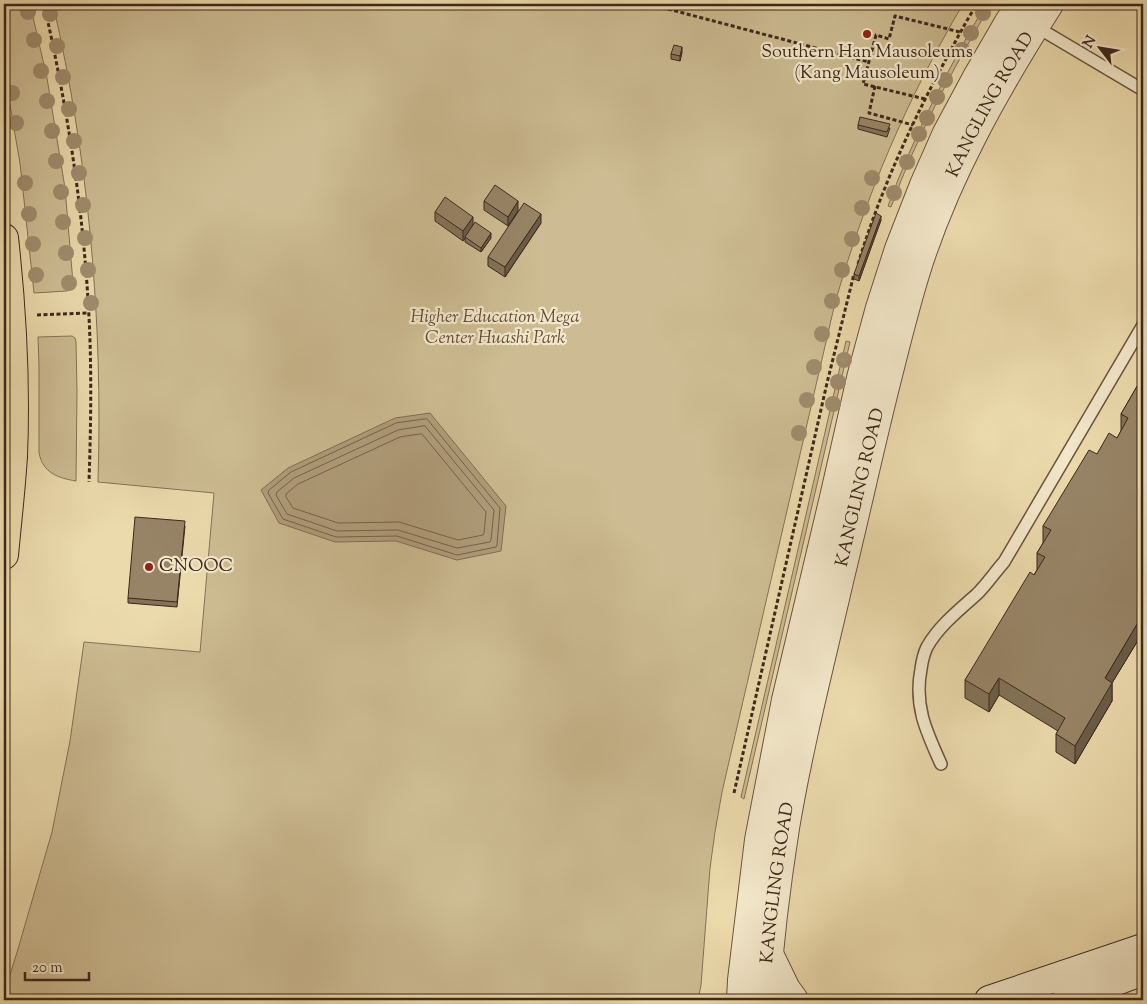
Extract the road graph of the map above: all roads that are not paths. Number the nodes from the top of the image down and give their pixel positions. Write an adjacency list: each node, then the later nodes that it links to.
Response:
1 (1049, 4): 2 (street, KANGLING ROAD)
2 (1028, 15): 3 (lane); 10 (street, KANGLING ROAD); 12 (street, KANGLING ROAD)
3 (1143, 90)
4 (4, 238): 6 (main road)
5 (1143, 325): 8 (lane)
6 (8, 386): 7 (main road)
7 (4, 555)
8 (941, 764)
9 (1143, 948): 15 (street)
10 (770, 954): 13 (street, KANGLING ROAD); 14 (street)
11 (1143, 971): 16 (street)
12 (741, 1000)
13 (765, 1000)
14 (794, 1000)
15 (990, 1000)
16 (1066, 1000)

